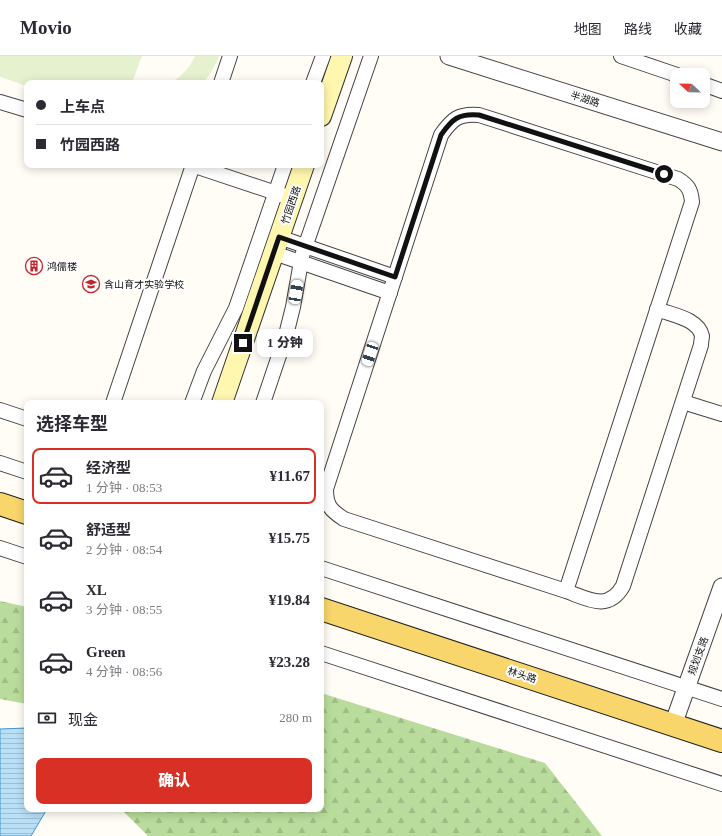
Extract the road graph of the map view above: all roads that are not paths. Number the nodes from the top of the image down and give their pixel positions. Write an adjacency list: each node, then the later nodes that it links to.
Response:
1 (230, 56): 8 (street)
2 (322, 56): 9 (street)
3 (342, 56): 13 (main road)
4 (371, 56): 22 (street)
5 (449, 56): 15 (street, 半湖路)
6 (621, 56): 7 (street)
7 (670, 73)
8 (222, 80)
9 (314, 80)
10 (710, 87): 11 (street)
11 (722, 91)
12 (0, 102): 14 (street)
13 (324, 107)
14 (24, 109)
15 (722, 142)
16 (192, 168): 27 (street)
17 (202, 168): 20 (street)
18 (284, 168): 28 (street)
19 (303, 168): 20 (main road, 竹园西路)
20 (293, 198): 21 (main road, 竹园西路)
21 (277, 245): 22 (street); 23 (street); 29 (main road, 竹园西路)
22 (306, 246): 23 (street); 24 (street)
23 (301, 263): 25 (street); 30 (street)
24 (395, 277): 25 (street); 26 (street)
25 (390, 294): 43 (street)
26 (657, 310): 31 (street); 43 (street)
27 (114, 400)
28 (193, 400)
29 (223, 400)
30 (264, 400)
31 (683, 402): 33 (street); 43 (street)
32 (0, 410): 34 (street)
33 (722, 414)
34 (24, 418)
35 (0, 463): 36 (street)
36 (24, 471)
37 (0, 504): 38 (main road)
38 (24, 512)
39 (0, 548): 40 (street)
40 (24, 556)
41 (324, 569): 46 (street)
42 (722, 587): 46 (street, 规划支路)
43 (566, 592)
44 (324, 611): 48 (main road, 林头路)
45 (324, 654): 50 (street)
46 (686, 687): 47 (street); 48 (street, 规划支路)
47 (722, 699)
48 (673, 725): 49 (main road, 林头路)
49 (722, 741)
50 (722, 784)

